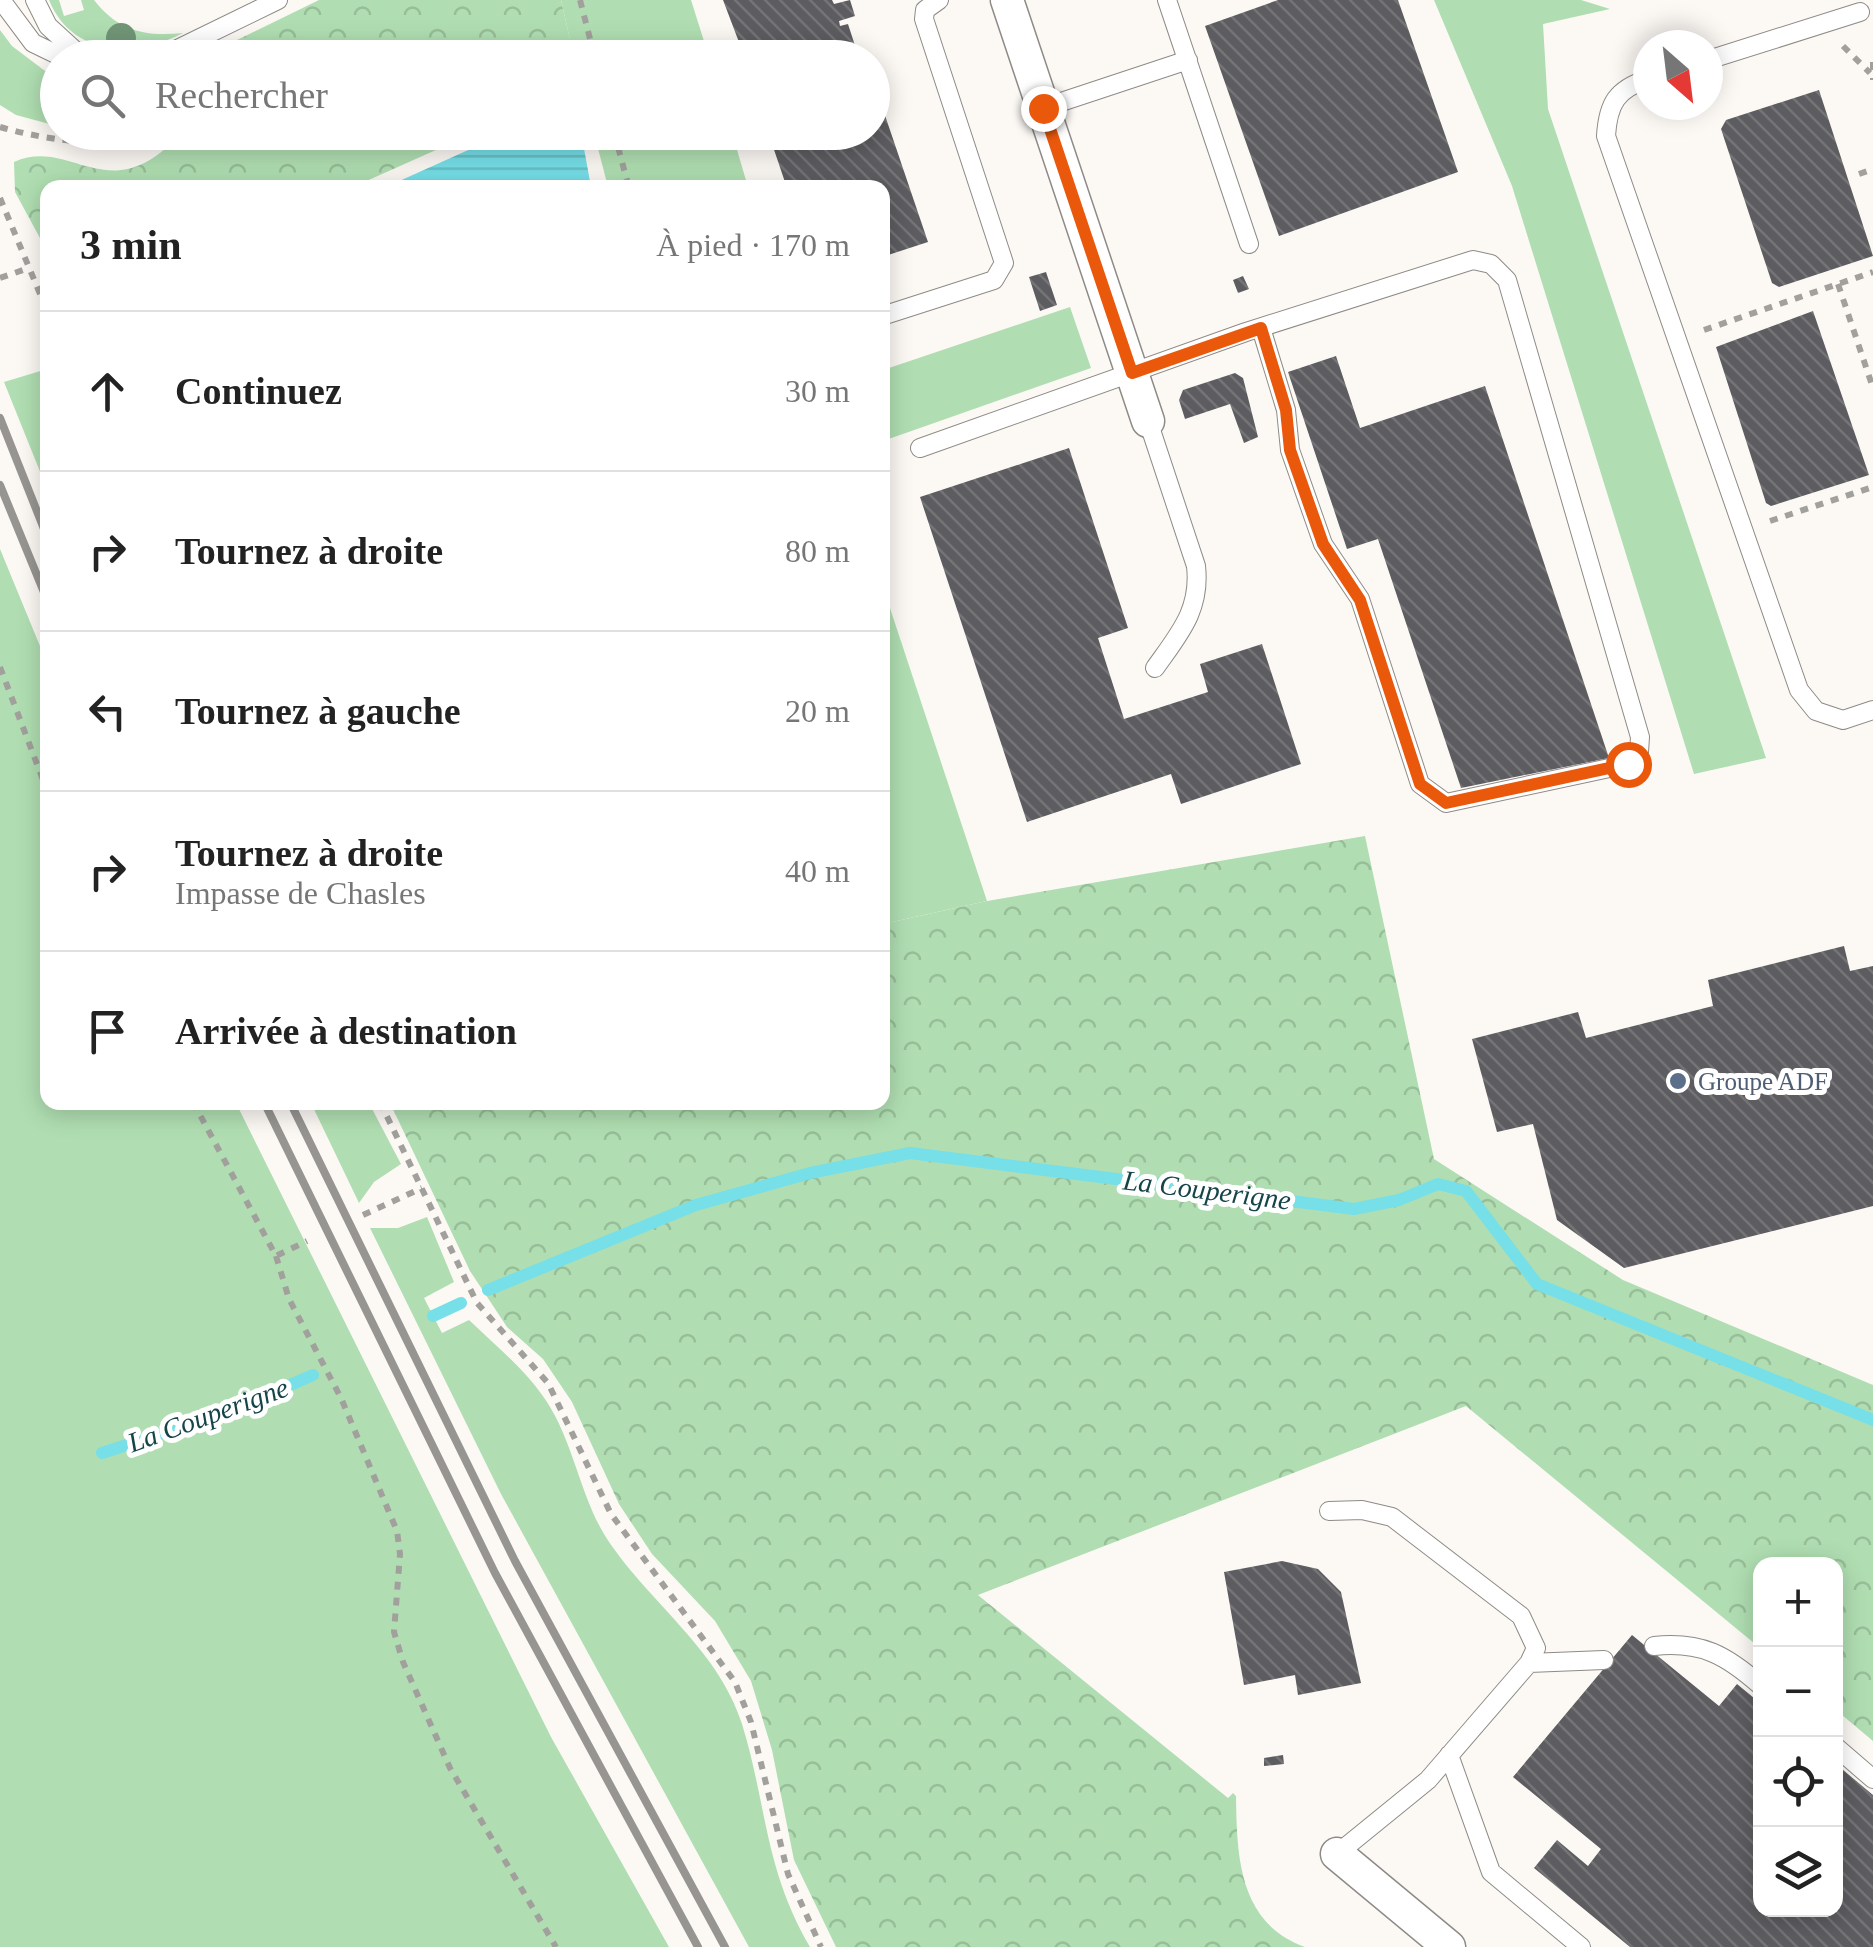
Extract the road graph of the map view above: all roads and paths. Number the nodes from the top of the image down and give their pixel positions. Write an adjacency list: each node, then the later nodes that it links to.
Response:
1 (1, 0): 12 (lane)
2 (35, 0): 9 (lane)
3 (278, 0): 10 (lane)
4 (580, 0): 11 (path)
5 (940, 0): 32 (lane)
6 (1007, 0): 18 (street)
7 (1167, 0): 14 (lane)
8 (1863, 7): 13 (lane)
9 (63, 40)
10 (196, 40)
11 (590, 40)
12 (40, 46)
13 (1723, 55)
14 (1188, 60): 18 (lane); 26 (lane)
15 (1873, 62): 16 (path)
16 (1873, 80)
17 (1633, 84): 34 (lane)
18 (1043, 108): 35 (street)
19 (0, 126): 20 (path)
20 (40, 132)
21 (618, 150): 24 (path)
22 (1873, 169): 23 (path)
23 (1859, 174)
24 (626, 180)
25 (0, 198): 27 (path)
26 (1249, 244)
27 (29, 268): 29 (path); 31 (path)
28 (1873, 272): 30 (path)
29 (0, 278)
30 (1838, 284): 34 (path); 36 (path)
31 (40, 294)
32 (890, 313)
33 (1261, 328): 33 (lane); 35 (lane)
34 (1676, 340): 40 (lane)
35 (1132, 373): 37 (street); 38 (lane)
36 (1873, 388)
37 (1148, 421): 42 (lane)
38 (920, 448)
39 (1873, 487): 40 (path)
40 (1740, 530): 43 (lane)
41 (0, 667): 44 (path)
42 (1155, 668)
43 (1873, 710)
44 (40, 772)
45 (196, 1110): 50 (path)
46 (384, 1110): 47 (path)
47 (422, 1188): 48 (path); 61 (path)
48 (364, 1216)
49 (307, 1241): 50 (path)
50 (276, 1256): 60 (path)
51 (1328, 1511): 54 (lane)
52 (1654, 1646): 55 (lane)
53 (1604, 1660): 54 (lane)
54 (1529, 1663): 57 (lane)
55 (1753, 1678)
56 (1843, 1753): 58 (lane)
57 (1450, 1755): 59 (lane); 63 (lane)
58 (1873, 1779)
59 (1337, 1854): 62 (street)
60 (556, 1947)
61 (821, 1947)
62 (1449, 1947)
63 (1581, 1947)

